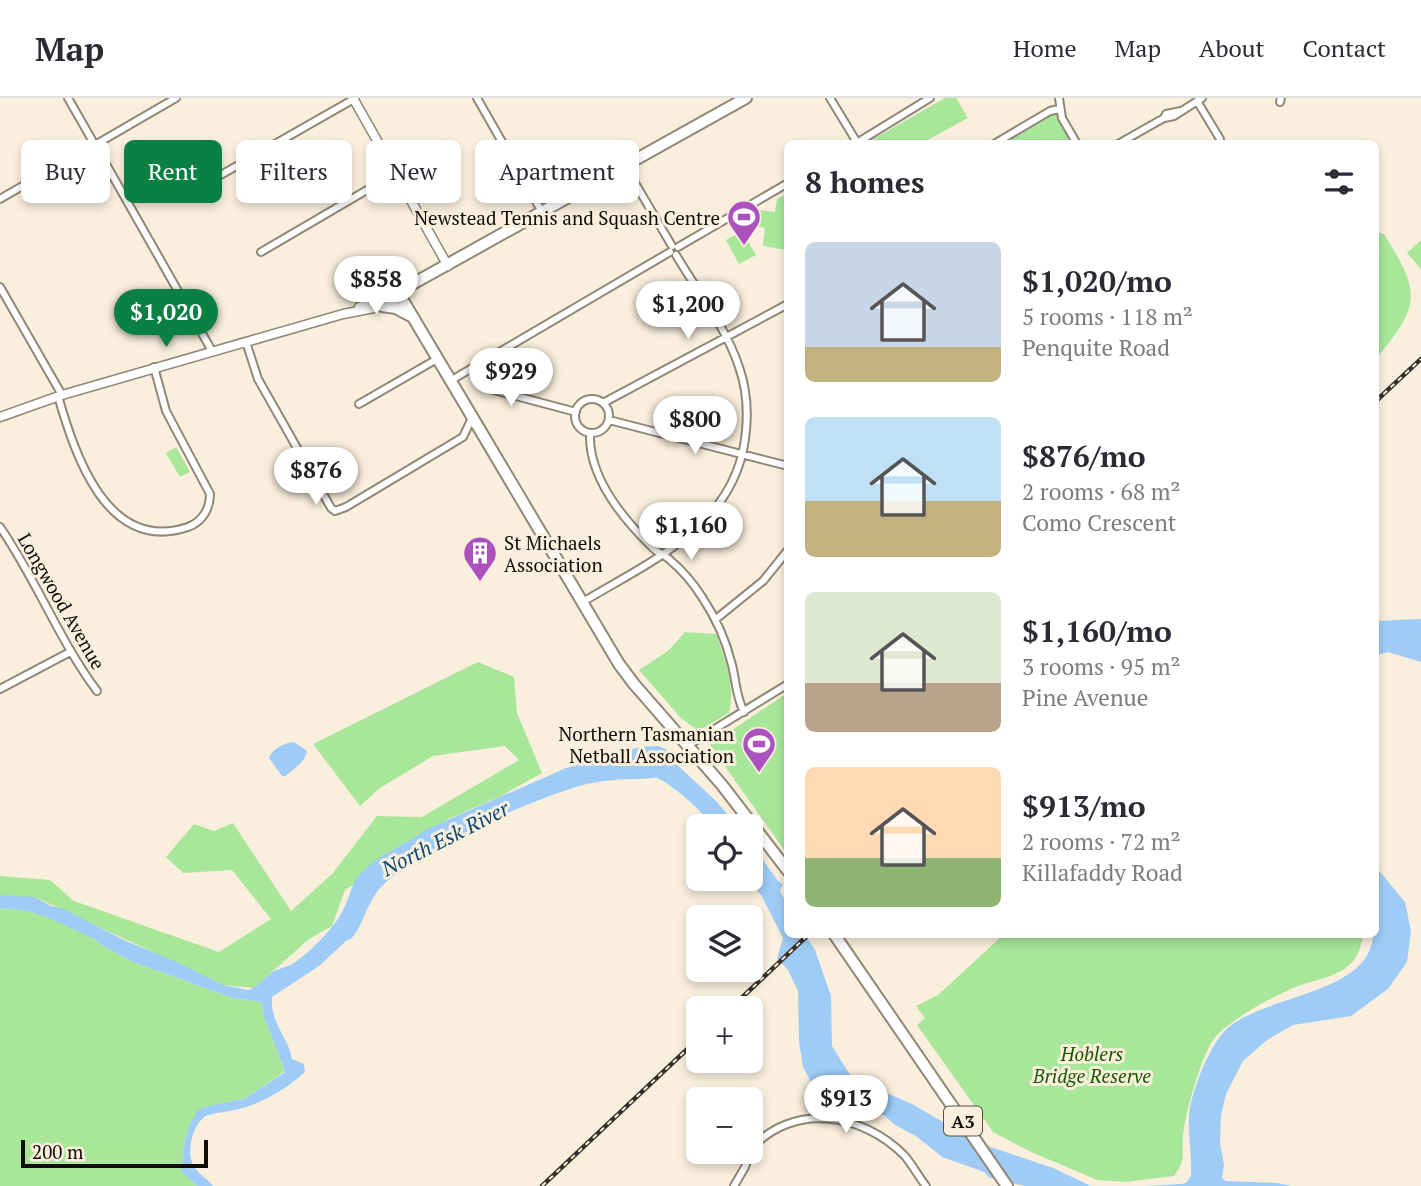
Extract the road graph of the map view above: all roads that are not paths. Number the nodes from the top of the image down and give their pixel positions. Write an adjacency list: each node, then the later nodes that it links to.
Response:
1 (68, 98): 11 (street)
2 (176, 98): 12 (street)
3 (477, 98): 30 (street)
4 (746, 98): 20 (highway)
5 (830, 98): 14 (street)
6 (930, 98): 15 (street)
7 (1059, 98): 10 (street)
8 (353, 99): 13 (street); 22 (street)
9 (1200, 99): 18 (street); 19 (street)
10 (1059, 109): 16 (street); 17 (street)
11 (89, 140)
12 (103, 140)
13 (377, 140)
14 (854, 140)
15 (861, 140)
16 (1001, 140)
17 (1075, 140)
18 (1125, 140)
19 (1219, 140)
20 (639, 158)
21 (110, 171): 42 (street)
22 (222, 174)
23 (784, 185): 31 (street)
24 (21, 186): 27 (street)
25 (639, 190): 31 (street)
26 (366, 191): 32 (street)
27 (0, 199)
28 (413, 203): 33 (street)
29 (560, 203): 30 (highway)
30 (543, 213): 33 (highway)
31 (674, 250): 40 (street); 44 (street)
32 (261, 252)
33 (448, 266): 35 (highway)
34 (0, 286): 47 (street)
35 (400, 295): 36 (street); 38 (street); 39 (highway)
36 (382, 306): 38 (street); 39 (highway)
37 (784, 306): 40 (street)
38 (343, 314): 41 (street)
39 (413, 317): 43 (highway)
40 (725, 337): 48 (street); 55 (street)
41 (246, 342): 42 (street); 52 (street)
42 (212, 351): 45 (street)
43 (437, 359): 46 (highway); 49 (street)
44 (475, 366): 46 (street); 50 (street)
45 (154, 367): 47 (street); 47 (street)
46 (450, 381): 52 (highway)
47 (60, 396): 51 (street)
48 (603, 403): 50 (street); 53 (street)
49 (359, 404)
50 (576, 412): 54 (street)
51 (0, 417)
52 (472, 418): 60 (highway)
53 (609, 420): 54 (street); 55 (street)
54 (590, 433): 58 (street)
55 (742, 454): 56 (street); 58 (street)
56 (784, 465)
57 (0, 527): 62 (street, Longwood Avenue)
58 (661, 554): 60 (street); 61 (street)
59 (784, 555): 61 (street)
60 (581, 603): 67 (highway)
61 (716, 619): 66 (street)
62 (70, 652): 64 (street); 65 (street, Longwood Avenue)
63 (784, 687): 66 (street)
64 (0, 689)
65 (97, 691)
66 (744, 712): 67 (street)
67 (687, 746): 68 (highway)
68 (784, 866)
69 (837, 938): 74 (highway, A3)
70 (763, 1137): 73 (street)
71 (746, 1164): 72 (street)
72 (734, 1186)
73 (926, 1186)
74 (1007, 1186)

